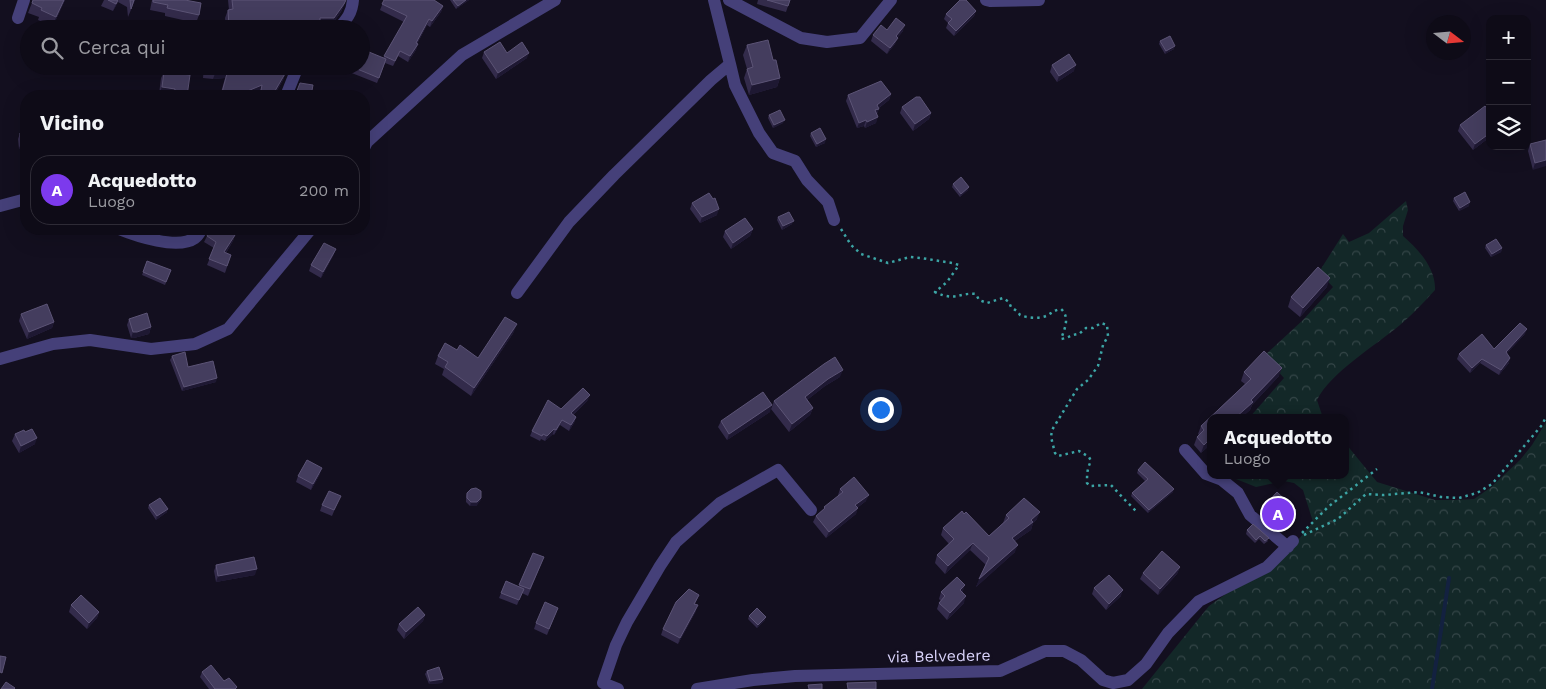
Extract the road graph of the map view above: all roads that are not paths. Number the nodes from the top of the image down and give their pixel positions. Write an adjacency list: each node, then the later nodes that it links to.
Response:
1 (24, 0): 9 (street)
2 (353, 0): 10 (street)
3 (555, 0): 14 (street)
4 (714, 0): 11 (street)
5 (728, 0): 6 (street)
6 (891, 0)
7 (986, 0): 8 (street)
8 (1039, 0)
9 (18, 18)
10 (347, 20)
11 (730, 64): 17 (street); 21 (street)
12 (294, 75): 13 (street)
13 (288, 90)
14 (370, 139)
15 (20, 201): 16 (street)
16 (0, 206)
17 (834, 220)
18 (138, 235): 19 (street)
19 (197, 235)
20 (306, 235): 22 (street)
21 (517, 293)
22 (0, 359)
23 (1185, 450): 24 (street, via Belvedere)
24 (1207, 474)
25 (1219, 479): 28 (street, via Belvedere)
26 (811, 510): 27 (street)
27 (618, 689)
28 (697, 689)

